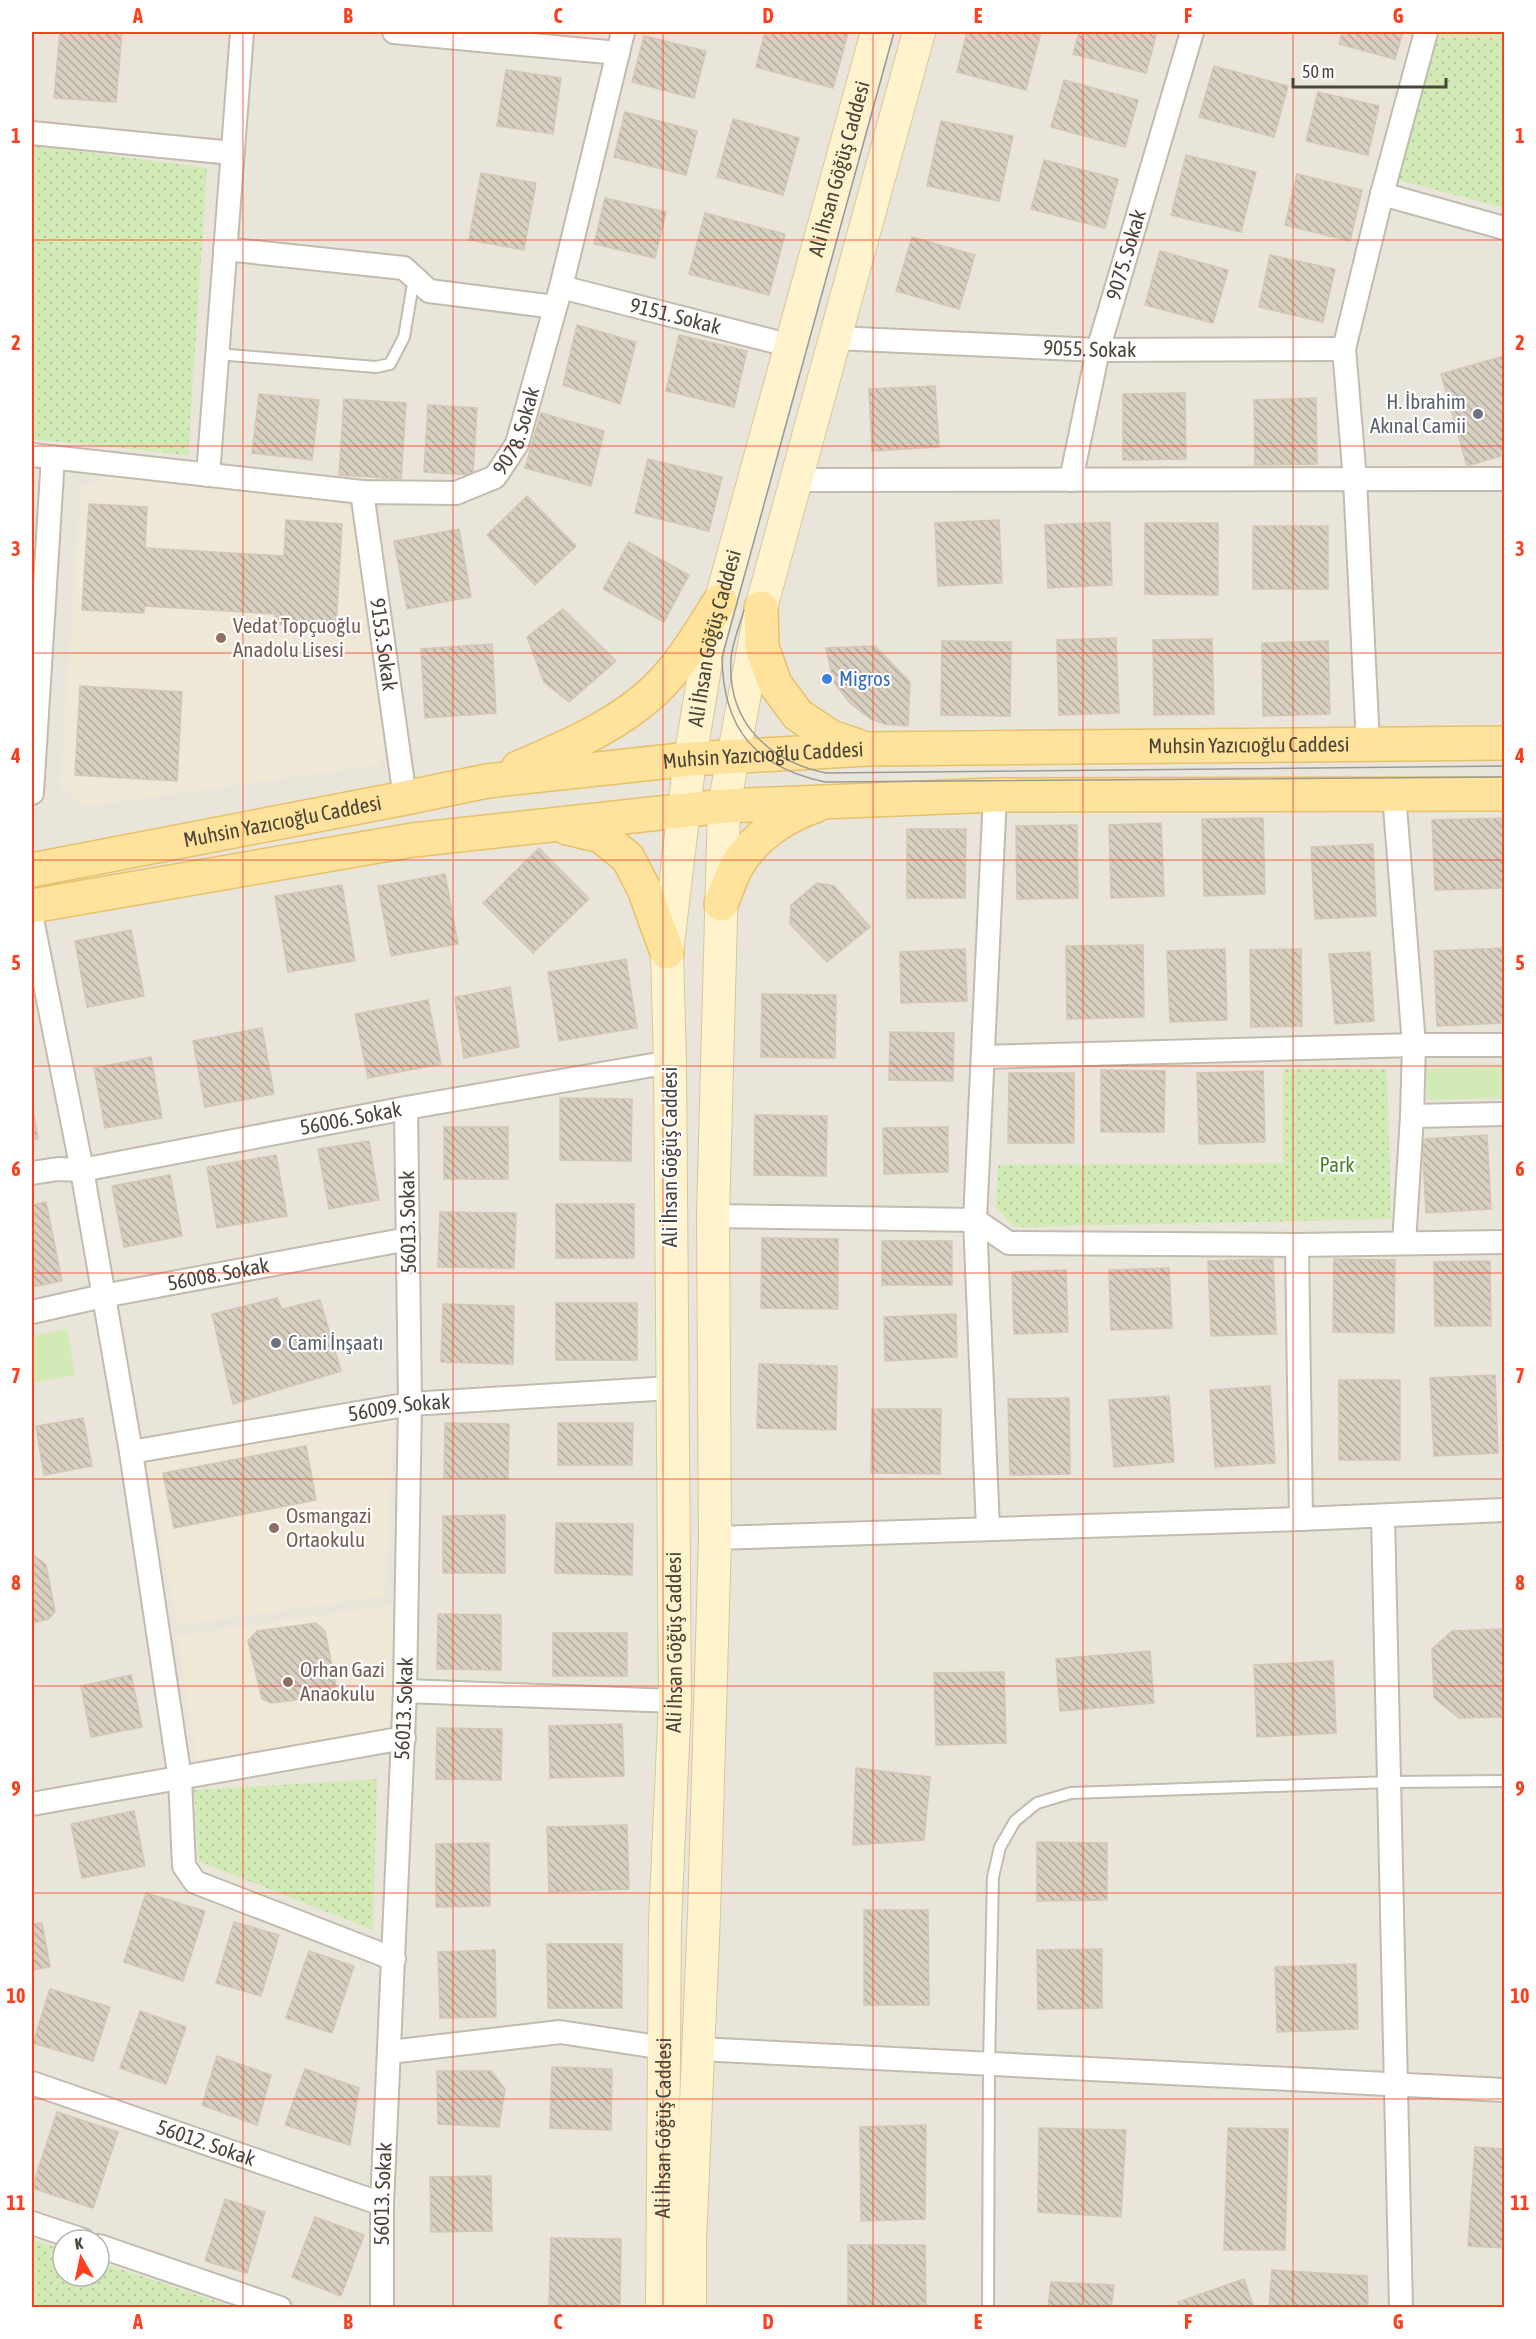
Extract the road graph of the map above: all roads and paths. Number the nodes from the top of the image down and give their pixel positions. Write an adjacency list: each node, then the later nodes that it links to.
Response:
1 (242, 32): 9 (street)
2 (394, 32): 7 (street)
3 (877, 32): 16 (main road, Ali İhsan Göğüş Caddesi)
4 (919, 32): 15 (main road, Ali İhsan Göğüş Caddesi)
5 (1192, 32): 18 (street, 9075. Sokak)
6 (1426, 32): 10 (street)
7 (621, 42): 14 (street, 9078. Sokak)
8 (32, 133): 9 (street)
9 (232, 153): 12 (street)
10 (1382, 194): 11 (street); 17 (street)
11 (1504, 228)
12 (225, 249): 13 (street, 9151. Sokak); 19 (street)
13 (414, 277): 14 (street, 9151. Sokak); 19 (lane)
14 (558, 297): 16 (street, 9151. Sokak); 26 (street, 9078. Sokak)
15 (835, 338): 18 (street, 9055. Sokak); 23 (main road, Ali İhsan Göğüş Caddesi)
16 (792, 346): 27 (main road, Ali İhsan Göğüş Caddesi)
17 (1344, 349): 18 (street, 9055. Sokak); 25 (street)
18 (1098, 350): 24 (street, 9075. Sokak)
19 (217, 354): 21 (street)
20 (42, 456): 21 (street, 9078. Sokak); 35 (street)
21 (208, 475): 26 (street, 9078. Sokak)
22 (1504, 479): 25 (street)
23 (796, 480): 24 (street); 28 (main road, Ali İhsan Göğüş Caddesi)
24 (1071, 480): 25 (street)
25 (1355, 480): 30 (street)
26 (362, 492): 39 (street, 9153. Sokak)
27 (720, 602): 33 (main road, Ali İhsan Göğüş Caddesi); 34 (main road)
28 (761, 608): 31 (main road); 32 (main road, Ali İhsan Göğüş Caddesi)
29 (1504, 743): 30 (main road, Muhsin Yazıcıoğlu Caddesi)
30 (1368, 744): 31 (main road, Muhsin Yazıcıoğlu Caddesi)
31 (868, 749): 32 (main road, Muhsin Yazıcıoğlu Caddesi)
32 (732, 757): 33 (main road, Muhsin Yazıcıoğlu Caddesi); 41 (main road, Ali İhsan Göğüş Caddesi)
33 (690, 759): 34 (main road, Muhsin Yazıcıoğlu Caddesi); 42 (main road, Ali İhsan Göğüş Caddesi)
34 (487, 781): 39 (main road, Muhsin Yazıcıoğlu Caddesi)
35 (32, 794)
36 (1394, 794): 37 (main road, Muhsin Yazıcıoğlu Caddesi); 38 (main road, Muhsin Yazıcıoğlu Caddesi); 49 (street)
37 (1504, 794)
38 (995, 795): 40 (main road, Muhsin Yazıcıoğlu Caddesi); 51 (street)
39 (405, 798): 44 (main road, Muhsin Yazıcıoğlu Caddesi)
40 (831, 800): 41 (main road, Muhsin Yazıcıoğlu Caddesi); 45 (main road)
41 (724, 806): 42 (main road, Muhsin Yazıcıoğlu Caddesi); 45 (main road, Ali İhsan Göğüş Caddesi)
42 (684, 811): 43 (main road, Muhsin Yazıcıoğlu Caddesi); 48 (main road, Ali İhsan Göğüş Caddesi)
43 (554, 825): 46 (main road, Muhsin Yazıcıoğlu Caddesi); 48 (main road)
44 (32, 870)
45 (721, 904): 58 (main road, Ali İhsan Göğüş Caddesi)
46 (32, 906)
47 (32, 918): 56 (street)
48 (667, 952): 52 (main road, Ali İhsan Göğüş Caddesi)
49 (1414, 1045): 50 (street); 51 (street); 55 (street)
50 (1504, 1045)
51 (983, 1057): 59 (street)
52 (670, 1062): 53 (street, 56006. Sokak); 66 (main road, Ali İhsan Göğüş Caddesi)
53 (406, 1108): 56 (street, 56006. Sokak); 60 (street, 56013. Sokak)
54 (1504, 1114): 55 (street)
55 (1412, 1116): 61 (street)
56 (82, 1170): 57 (street, 56006. Sokak); 64 (street)
57 (32, 1173)
58 (713, 1216): 59 (street); 73 (main road, Ali İhsan Göğüş Caddesi)
59 (975, 1220): 63 (street); 72 (street)
60 (408, 1239): 64 (street, 56008. Sokak); 67 (street, 56013. Sokak)
61 (1404, 1242): 62 (street); 63 (street)
62 (1504, 1242)
63 (1297, 1245): 71 (street)
64 (103, 1296): 65 (street, 56008. Sokak); 68 (street)
65 (32, 1312)
66 (671, 1388): 67 (street, 56009. Sokak); 75 (main road, Ali İhsan Göğüş Caddesi)
67 (410, 1404): 68 (street, 56009. Sokak); 74 (street, 56013. Sokak)
68 (131, 1452): 77 (street)
69 (1504, 1510): 70 (street)
70 (1383, 1516): 71 (street); 79 (street)
71 (1301, 1519): 72 (street)
72 (988, 1529): 73 (street)
73 (715, 1538): 83 (main road, Ali İhsan Göğüş Caddesi)
74 (405, 1691): 75 (street); 76 (street, 56013. Sokak)
75 (675, 1701): 82 (main road, Ali İhsan Göğüş Caddesi)
76 (404, 1738): 77 (street); 81 (street, 56013. Sokak)
77 (180, 1779): 80 (street); 81 (street)
78 (1504, 1781): 79 (lane)
79 (1390, 1782): 85 (lane); 87 (street)
80 (32, 1804)
81 (394, 1959): 84 (street, 56013. Sokak)
82 (664, 2048): 84 (street); 95 (main road, Ali İhsan Göğüş Caddesi)
83 (698, 2049): 85 (street); 96 (main road, Ali İhsan Göğüş Caddesi)
84 (390, 2052): 89 (street, 56013. Sokak)
85 (989, 2064): 87 (street); 97 (lane)
86 (32, 2082): 89 (street, 56012. Sokak)
87 (1397, 2083): 88 (street); 98 (street)
88 (1504, 2090)
89 (382, 2204): 94 (street, 56013. Sokak)
90 (32, 2223): 91 (street)
91 (51, 2229)
92 (111, 2250): 93 (street)
93 (280, 2307)
94 (382, 2307)
95 (662, 2307)
96 (690, 2307)
97 (988, 2307)
98 (1401, 2307)

